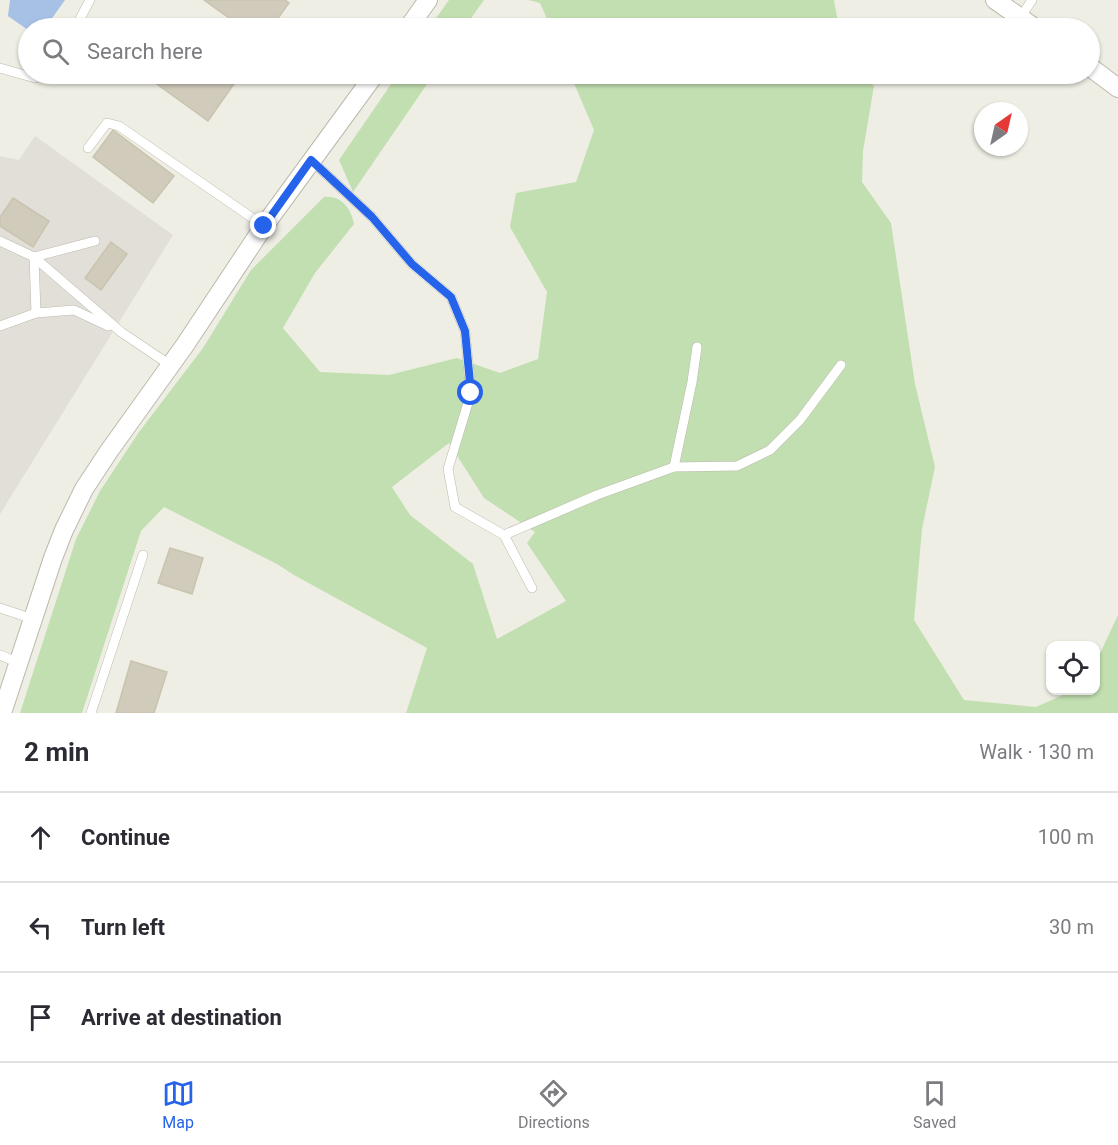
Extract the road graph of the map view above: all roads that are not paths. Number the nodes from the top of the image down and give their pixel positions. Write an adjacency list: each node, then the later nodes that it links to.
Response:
1 (90, 0): 5 (lane)
2 (429, 0): 6 (street)
3 (995, 0): 7 (street)
4 (1032, 0): 7 (lane)
5 (80, 18)
6 (416, 18)
7 (1020, 18)
8 (0, 68): 9 (lane)
9 (18, 73)
10 (1100, 76): 12 (street)
11 (368, 84): 14 (street)
12 (1118, 88)
13 (88, 148): 15 (lane)
14 (311, 160): 15 (street); 26 (lane)
15 (264, 226): 23 (street)
16 (0, 241): 18 (lane)
17 (95, 241): 18 (lane)
18 (34, 257): 19 (lane); 21 (lane)
19 (36, 313): 20 (lane); 21 (lane)
20 (0, 326)
21 (121, 332): 23 (lane)
22 (697, 347): 25 (lane)
23 (170, 365): 30 (street)
24 (841, 365): 25 (lane)
25 (674, 466): 26 (lane)
26 (504, 535): 28 (lane)
27 (143, 555): 34 (lane)
28 (532, 588)
29 (0, 608): 30 (lane)
30 (33, 619): 32 (street)
31 (0, 655): 32 (lane)
32 (19, 663): 33 (street)
33 (2, 713)
34 (91, 713)

